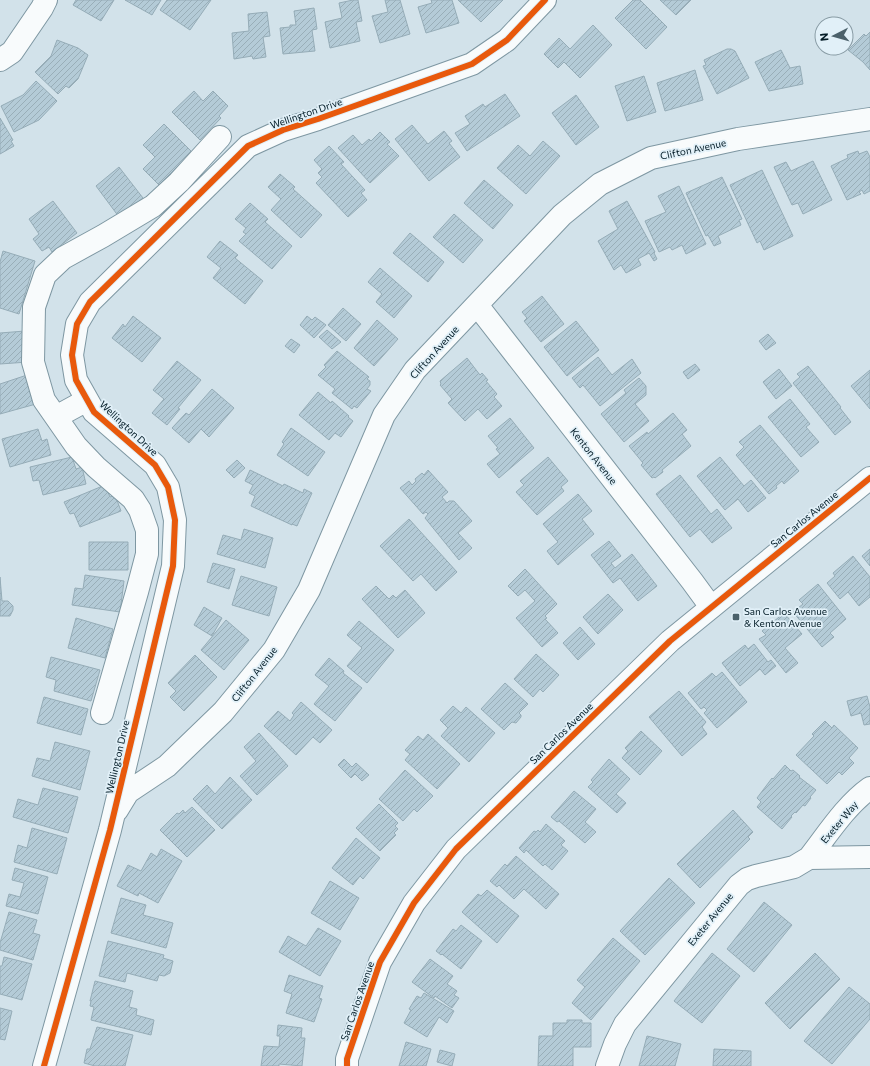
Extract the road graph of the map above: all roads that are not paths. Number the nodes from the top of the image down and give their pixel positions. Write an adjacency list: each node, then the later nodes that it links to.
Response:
1 (46, 0): 3 (street)
2 (544, 0): 7 (street, Wellington Drive)
3 (0, 60)
4 (870, 120): 6 (street, Clifton Avenue)
5 (220, 137): 8 (street)
6 (477, 305): 10 (street, Kenton Avenue); 13 (street, Clifton Avenue)
7 (87, 400): 8 (street); 13 (street, Wellington Drive)
8 (56, 417): 11 (street)
9 (870, 478): 10 (street, San Carlos Avenue)
10 (711, 607): 17 (street, San Carlos Avenue)
11 (102, 713)
12 (870, 788): 15 (street, Exeter Way)
13 (110, 830): 16 (street, Wellington Drive)
14 (870, 857): 15 (street, Exeter Avenue)
15 (809, 858): 18 (street, Exeter Avenue)
16 (44, 1066)
17 (347, 1066)
18 (607, 1066)

